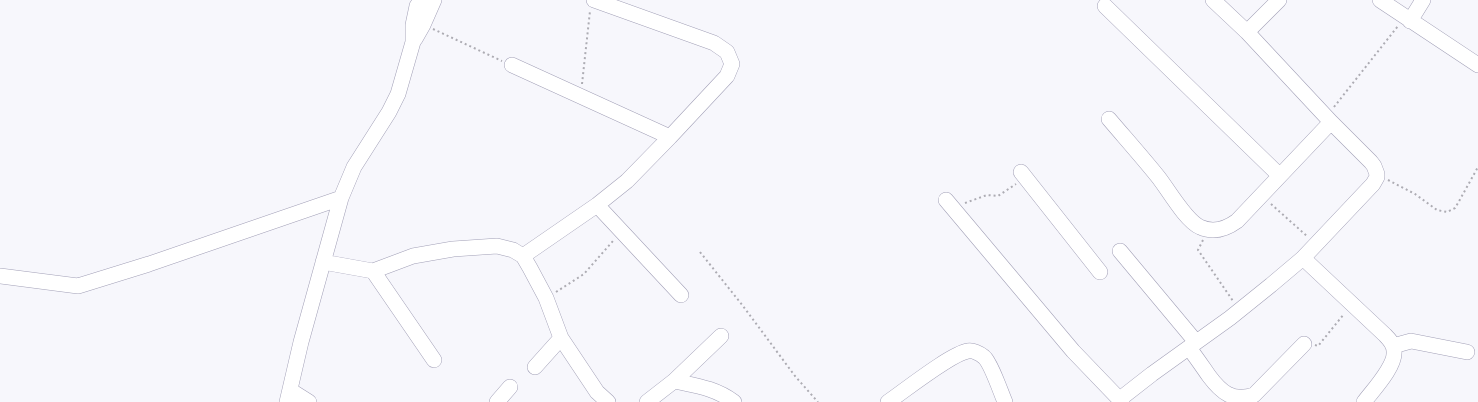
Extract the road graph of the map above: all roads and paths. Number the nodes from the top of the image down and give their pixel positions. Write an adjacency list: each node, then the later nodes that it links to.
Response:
1 (421, 0): 12 (street)
2 (434, 0): 10 (street)
3 (1213, 0): 11 (street)
4 (1278, 0): 11 (street)
5 (1380, 0): 9 (street)
6 (1423, 0): 9 (street)
7 (592, 4): 15 (path); 18 (street)
8 (1105, 6): 21 (street)
9 (1408, 19): 14 (street); 17 (path)
10 (423, 25): 12 (street); 13 (path)
11 (1247, 32): 17 (street)
12 (413, 42): 24 (street)
13 (512, 65): 15 (street)
14 (1478, 66)
15 (580, 96): 18 (street)
16 (1109, 120): 27 (street)
17 (1328, 120): 21 (street); 22 (street)
18 (670, 137): 26 (street)
19 (1478, 167): 22 (path)
20 (1023, 175): 25 (path); 36 (street)
21 (1279, 175): 23 (street)
22 (1377, 177): 29 (street)
23 (1261, 195): 27 (street); 29 (path)
24 (341, 198): 34 (street); 37 (street)
25 (950, 204): 53 (street)
26 (598, 205): 28 (street); 32 (street)
27 (1209, 230): 41 (path)
28 (622, 231): 38 (street); 39 (path)
29 (1316, 244): 33 (street)
30 (1120, 251): 45 (street)
31 (700, 252): 59 (path)
32 (522, 256): 35 (street); 39 (street)
33 (1303, 258): 40 (street); 41 (street)
34 (323, 262): 35 (street); 52 (street)
35 (373, 271): 48 (street)
36 (1100, 272)
37 (0, 276)
38 (681, 295)
39 (546, 298): 43 (street)
40 (1352, 304): 44 (path); 46 (street)
41 (1240, 311): 45 (street)
42 (721, 336): 50 (street)
43 (561, 338): 49 (street); 56 (street)
44 (1304, 344): 45 (street)
45 (1192, 345): 53 (street)
46 (1393, 346): 47 (street); 62 (street)
47 (1467, 352)
48 (434, 360)
49 (535, 367)
50 (674, 381): 57 (street); 58 (street)
51 (510, 388): 55 (street)
52 (288, 396): 54 (street)
53 (1121, 401)
54 (309, 402)
55 (497, 402)
56 (608, 402)
57 (647, 402)
58 (734, 402)
59 (818, 402)
60 (888, 402): 61 (street)
61 (1005, 402)
62 (1364, 402)

